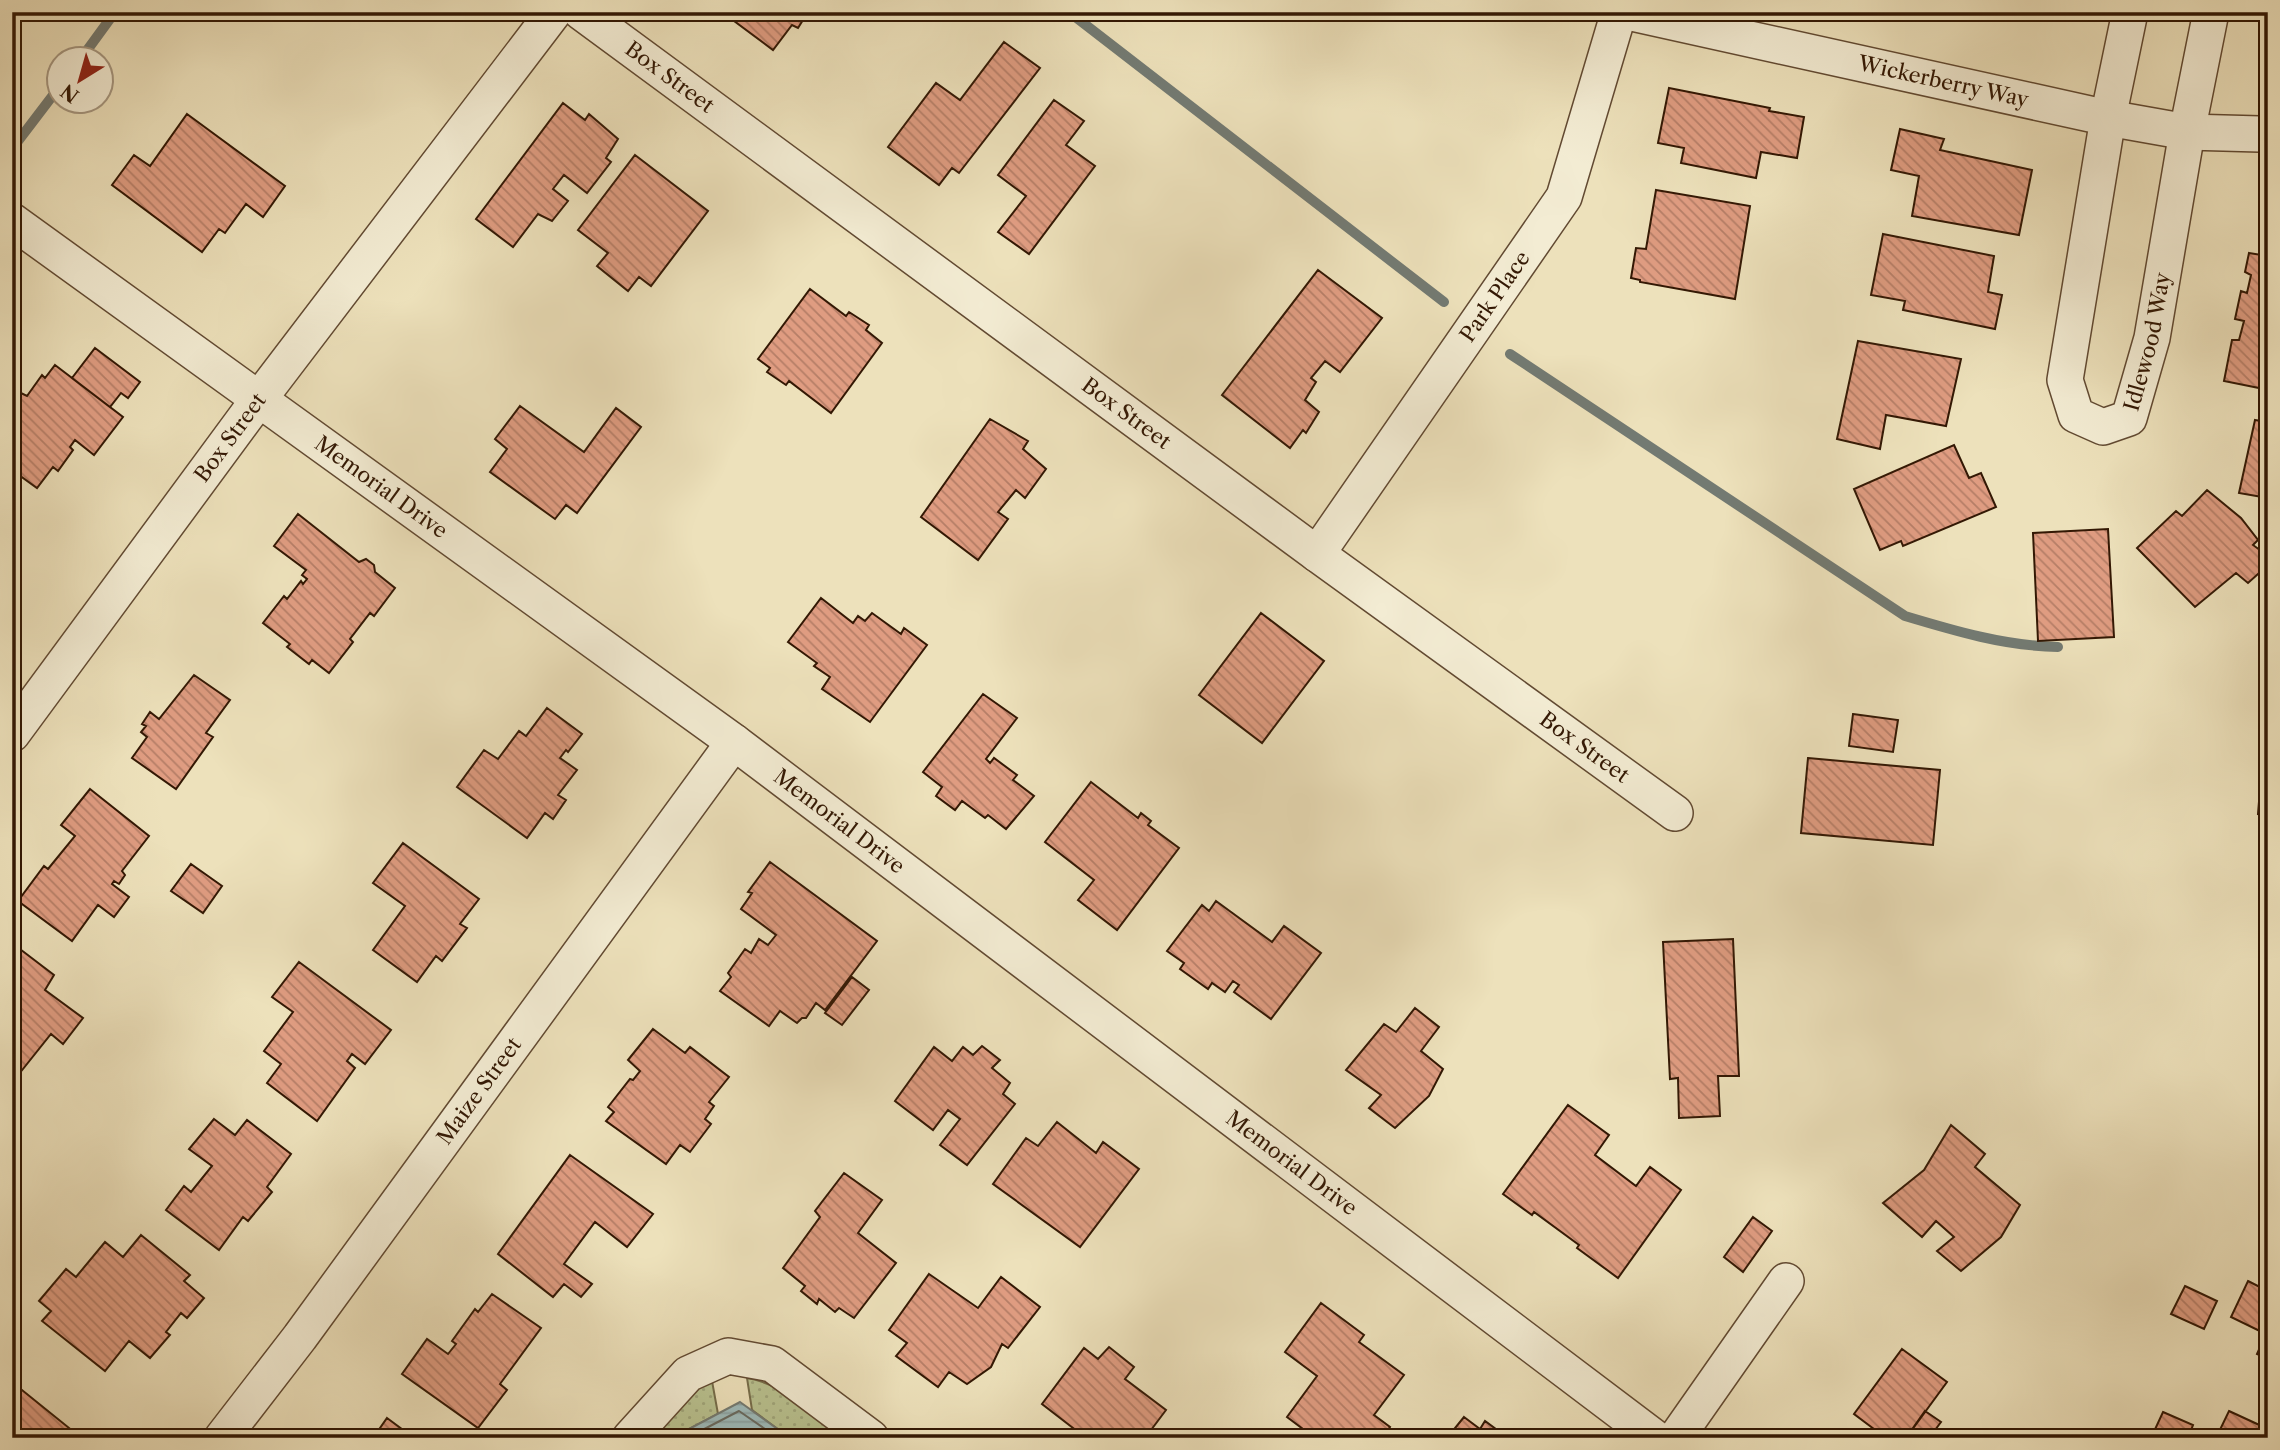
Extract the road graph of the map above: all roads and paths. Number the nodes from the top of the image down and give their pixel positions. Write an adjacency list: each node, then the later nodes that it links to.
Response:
1 (554, 12): 11 (street, Box Street)
2 (581, 12): 12 (street, Box Street)
3 (1619, 12): 12 (street, Park Place)
4 (1627, 12): 7 (street, Wickerberry Way)
5 (2130, 12): 7 (street, Idlewood Way)
6 (2211, 12): 8 (street, Idlewood Way)
7 (2108, 118): 8 (street, Wickerberry Way); 8 (street, Idlewood Way)
8 (2187, 132): 9 (street, Wickerberry Way)
9 (2265, 138)
10 (12, 221): 11 (street, Memorial Drive)
11 (259, 399): 13 (street, Box Street); 14 (street, Memorial Drive)
12 (1317, 554): 15 (street, Box Street)
13 (12, 734)
14 (733, 742): 17 (street, Maize Street); 20 (street, Memorial Drive)
15 (1675, 813)
16 (1786, 1282): 21 (street)
17 (222, 1438)
18 (630, 1438): 19 (street)
19 (871, 1438)
20 (1656, 1438)
21 (1676, 1438)

